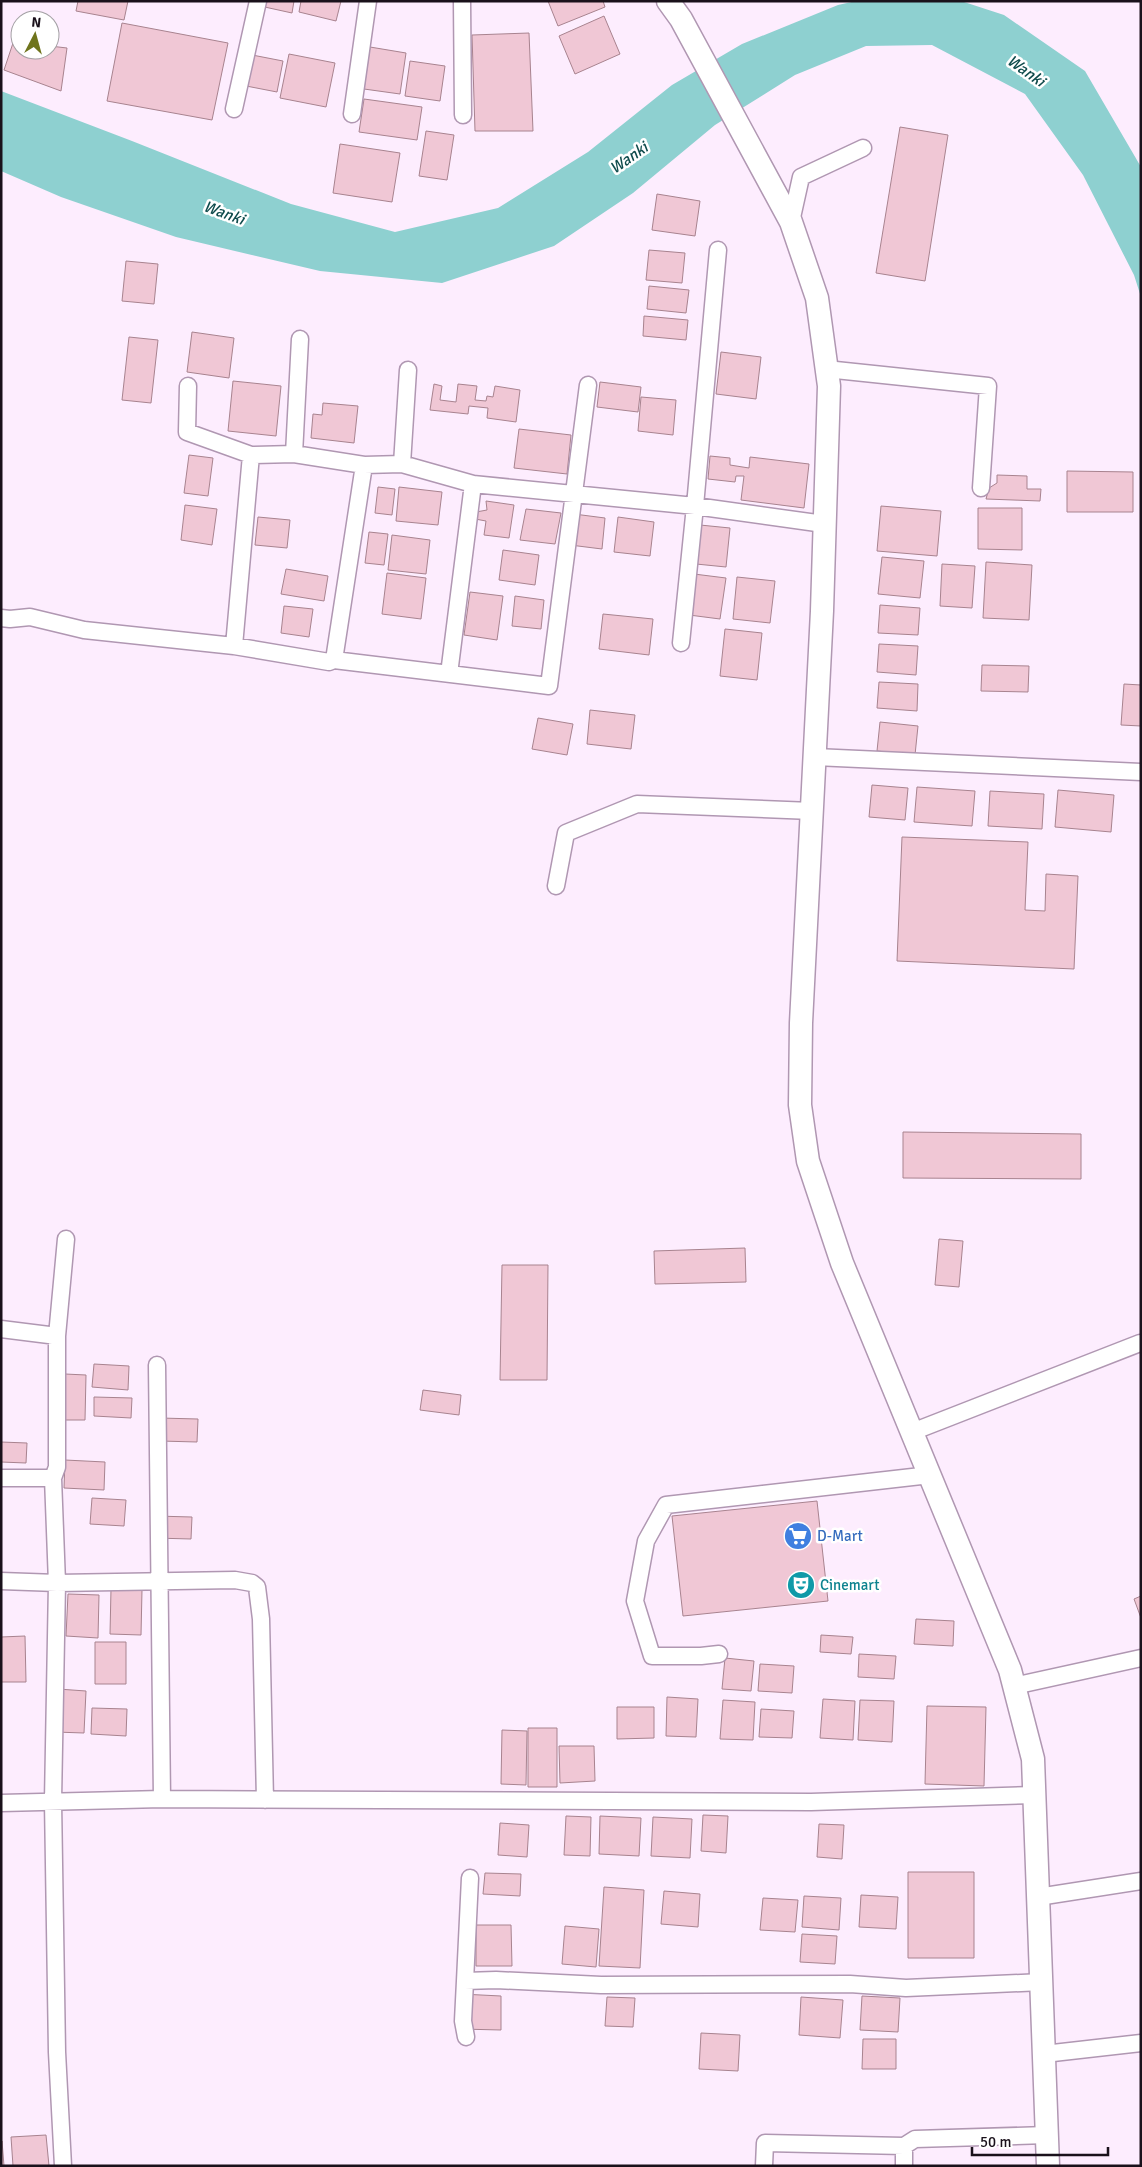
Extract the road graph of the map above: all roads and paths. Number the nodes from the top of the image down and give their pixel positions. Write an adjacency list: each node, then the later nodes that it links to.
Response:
1 (258, 1): 5 (street)
2 (368, 1): 6 (street)
3 (462, 1): 7 (street)
4 (674, 10): 9 (street)
5 (234, 109)
6 (352, 114)
7 (462, 115)
8 (863, 148): 9 (street)
9 (791, 222): 13 (street)
10 (718, 250): 23 (street)
11 (300, 339): 16 (street)
12 (408, 370): 18 (street)
13 (826, 370): 21 (street); 24 (street)
14 (588, 385): 22 (street)
15 (188, 386): 17 (street)
16 (294, 454): 17 (street); 19 (street)
17 (251, 455): 27 (street)
18 (402, 464): 19 (street); 20 (street)
19 (364, 465): 28 (street)
20 (472, 484): 22 (street); 29 (street)
21 (981, 488)
22 (576, 493): 23 (street); 29 (street)
23 (695, 506): 24 (street); 26 (street)
24 (824, 524): 30 (street)
25 (1, 618): 27 (street)
26 (681, 643)
27 (234, 646): 28 (street)
28 (334, 660): 29 (street)
29 (448, 674)
30 (814, 757): 31 (street); 32 (street)
31 (1141, 772)
32 (812, 811): 33 (street); 39 (street)
33 (556, 886)
34 (66, 1239): 36 (street)
35 (1, 1328): 36 (street)
36 (57, 1336): 42 (street)
37 (1140, 1343): 39 (street)
38 (157, 1365): 44 (street)
39 (912, 1432): 40 (street)
40 (930, 1475): 46 (street); 48 (street)
41 (1, 1478): 42 (street)
42 (53, 1478): 45 (street)
43 (1, 1581): 45 (street)
44 (160, 1581): 45 (street); 50 (street); 51 (street)
45 (57, 1582): 52 (street)
46 (719, 1654)
47 (1141, 1658): 48 (street)
48 (1014, 1686): 49 (street)
49 (1035, 1794): 51 (street); 56 (street)
50 (162, 1799): 51 (street); 52 (street)
51 (266, 1800)
52 (53, 1801): 53 (street); 64 (street)
53 (1, 1803)
54 (470, 1878): 57 (street)
55 (1141, 1881): 56 (street)
56 (1038, 1897): 58 (street)
57 (465, 1980): 58 (street); 59 (street)
58 (1042, 1982): 61 (street)
59 (466, 2037)
60 (1141, 2043): 61 (street)
61 (1044, 2054): 62 (street)
62 (1047, 2135): 63 (street); 67 (street)
63 (904, 2146): 65 (street); 66 (street)
64 (63, 2166)
65 (764, 2166)
66 (904, 2166)
67 (1048, 2166)

